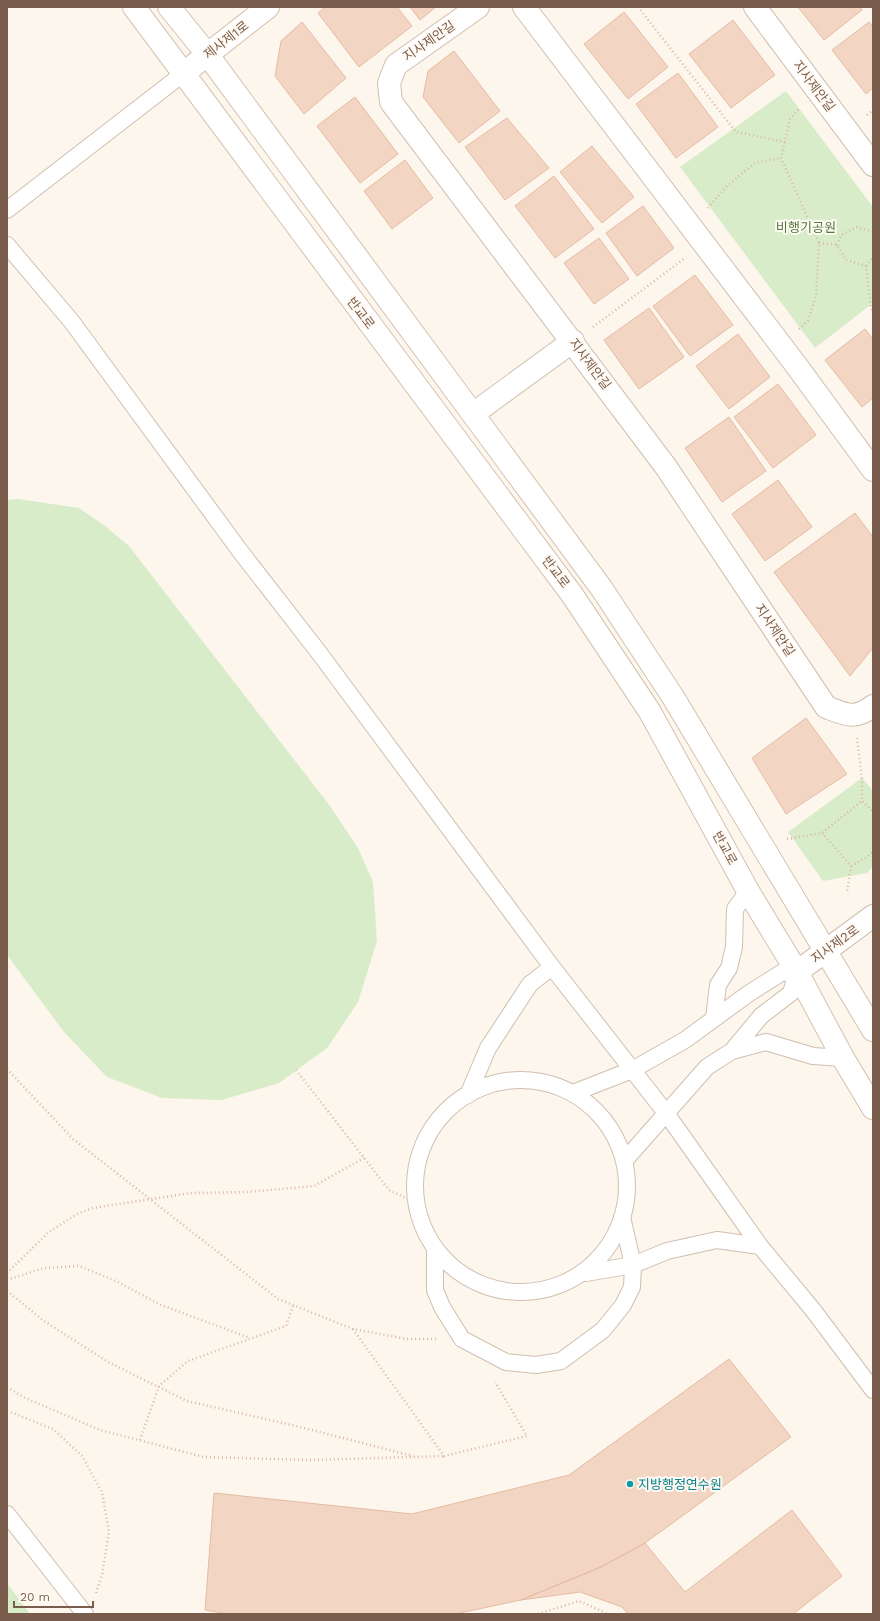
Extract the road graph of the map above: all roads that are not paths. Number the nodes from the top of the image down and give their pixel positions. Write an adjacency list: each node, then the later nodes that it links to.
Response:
1 (134, 7): 8 (street, 반교로)
2 (169, 7): 7 (street, 반교로)
3 (268, 7): 7 (street, 제사제1로)
4 (478, 7): 12 (street, 지사제안길)
5 (524, 7): 14 (street)
6 (755, 7): 9 (street, 지사제안길)
7 (207, 54): 8 (street, 제사제1로); 13 (street, 반교로)
8 (184, 73): 10 (lane); 16 (street, 반교로)
9 (873, 165)
10 (7, 210)
11 (7, 245): 19 (lane)
12 (573, 341): 13 (street); 15 (street, 지사제안길)
13 (473, 414): 18 (street, 반교로)
14 (873, 470)
15 (873, 706)
16 (748, 892): 20 (street, 반교로); 21 (lane)
17 (873, 916): 18 (street, 지사제2로)
18 (826, 951): 20 (street, 지사제2로); 22 (street, 반교로)
19 (552, 967): 25 (lane); 27 (lane)
20 (797, 972): 21 (lane); 23 (lane); 24 (street, 반교로)
21 (714, 1018): 25 (lane)
22 (873, 1030)
23 (732, 1051): 24 (lane); 29 (lane)
24 (843, 1058): 28 (street, 반교로)
25 (632, 1070): 26 (lane); 29 (lane)
26 (573, 1093): 27 (lane); 30 (lane)
27 (468, 1095): 33 (lane)
28 (873, 1108)
29 (666, 1113): 30 (lane); 32 (lane)
30 (625, 1160): 31 (lane)
31 (622, 1217): 34 (lane); 35 (lane)
32 (760, 1246): 34 (lane); 36 (lane)
33 (435, 1250): 34 (lane); 35 (lane)
34 (633, 1265): 35 (lane)
35 (586, 1273)
36 (873, 1390)
37 (7, 1514): 38 (lane)
38 (85, 1614)

